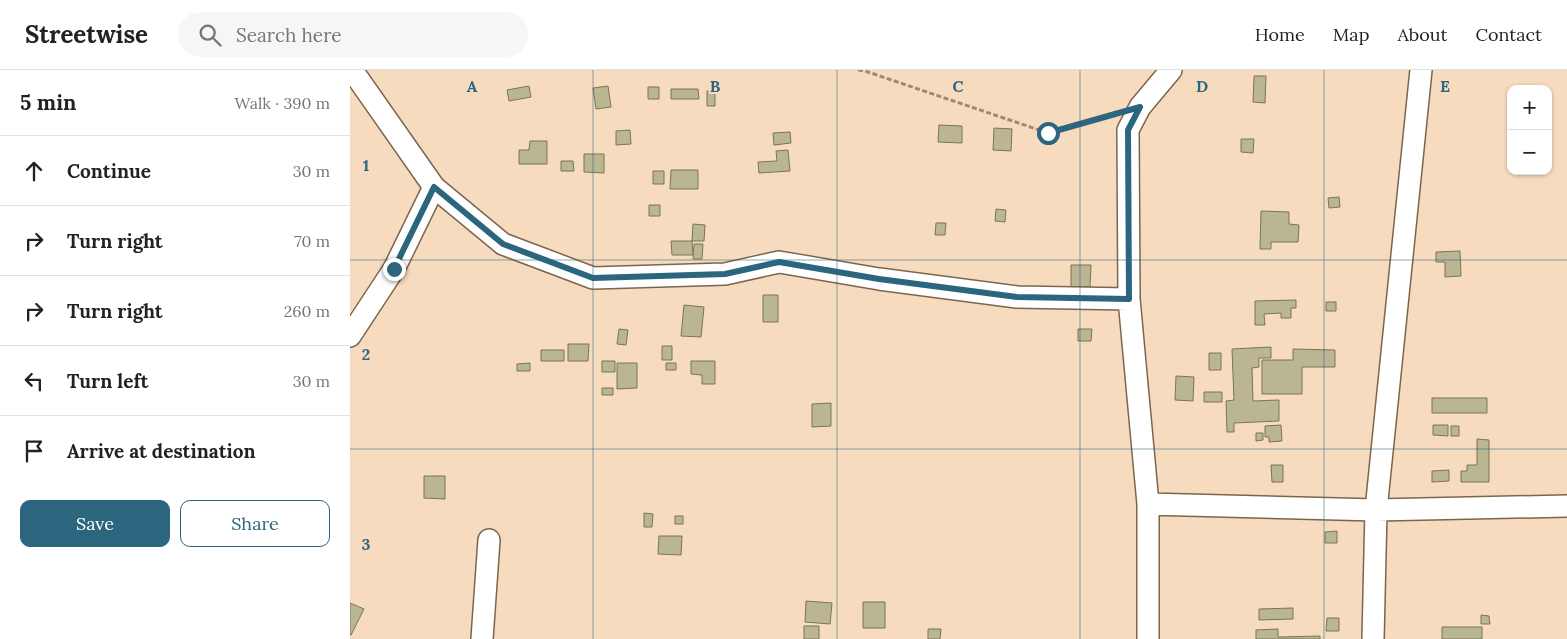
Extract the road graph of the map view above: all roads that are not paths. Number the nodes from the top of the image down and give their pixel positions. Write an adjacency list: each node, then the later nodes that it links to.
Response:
1 (352, 70): 4 (street)
2 (1171, 70): 5 (street)
3 (1421, 70): 9 (street)
4 (434, 187): 5 (street); 6 (street)
5 (1129, 299): 7 (street)
6 (350, 336)
7 (1148, 504): 9 (street); 12 (street)
8 (1567, 506): 9 (street)
9 (1376, 510): 13 (street)
10 (489, 540): 11 (street)
11 (482, 639)
12 (1148, 639)
13 (1373, 639)

